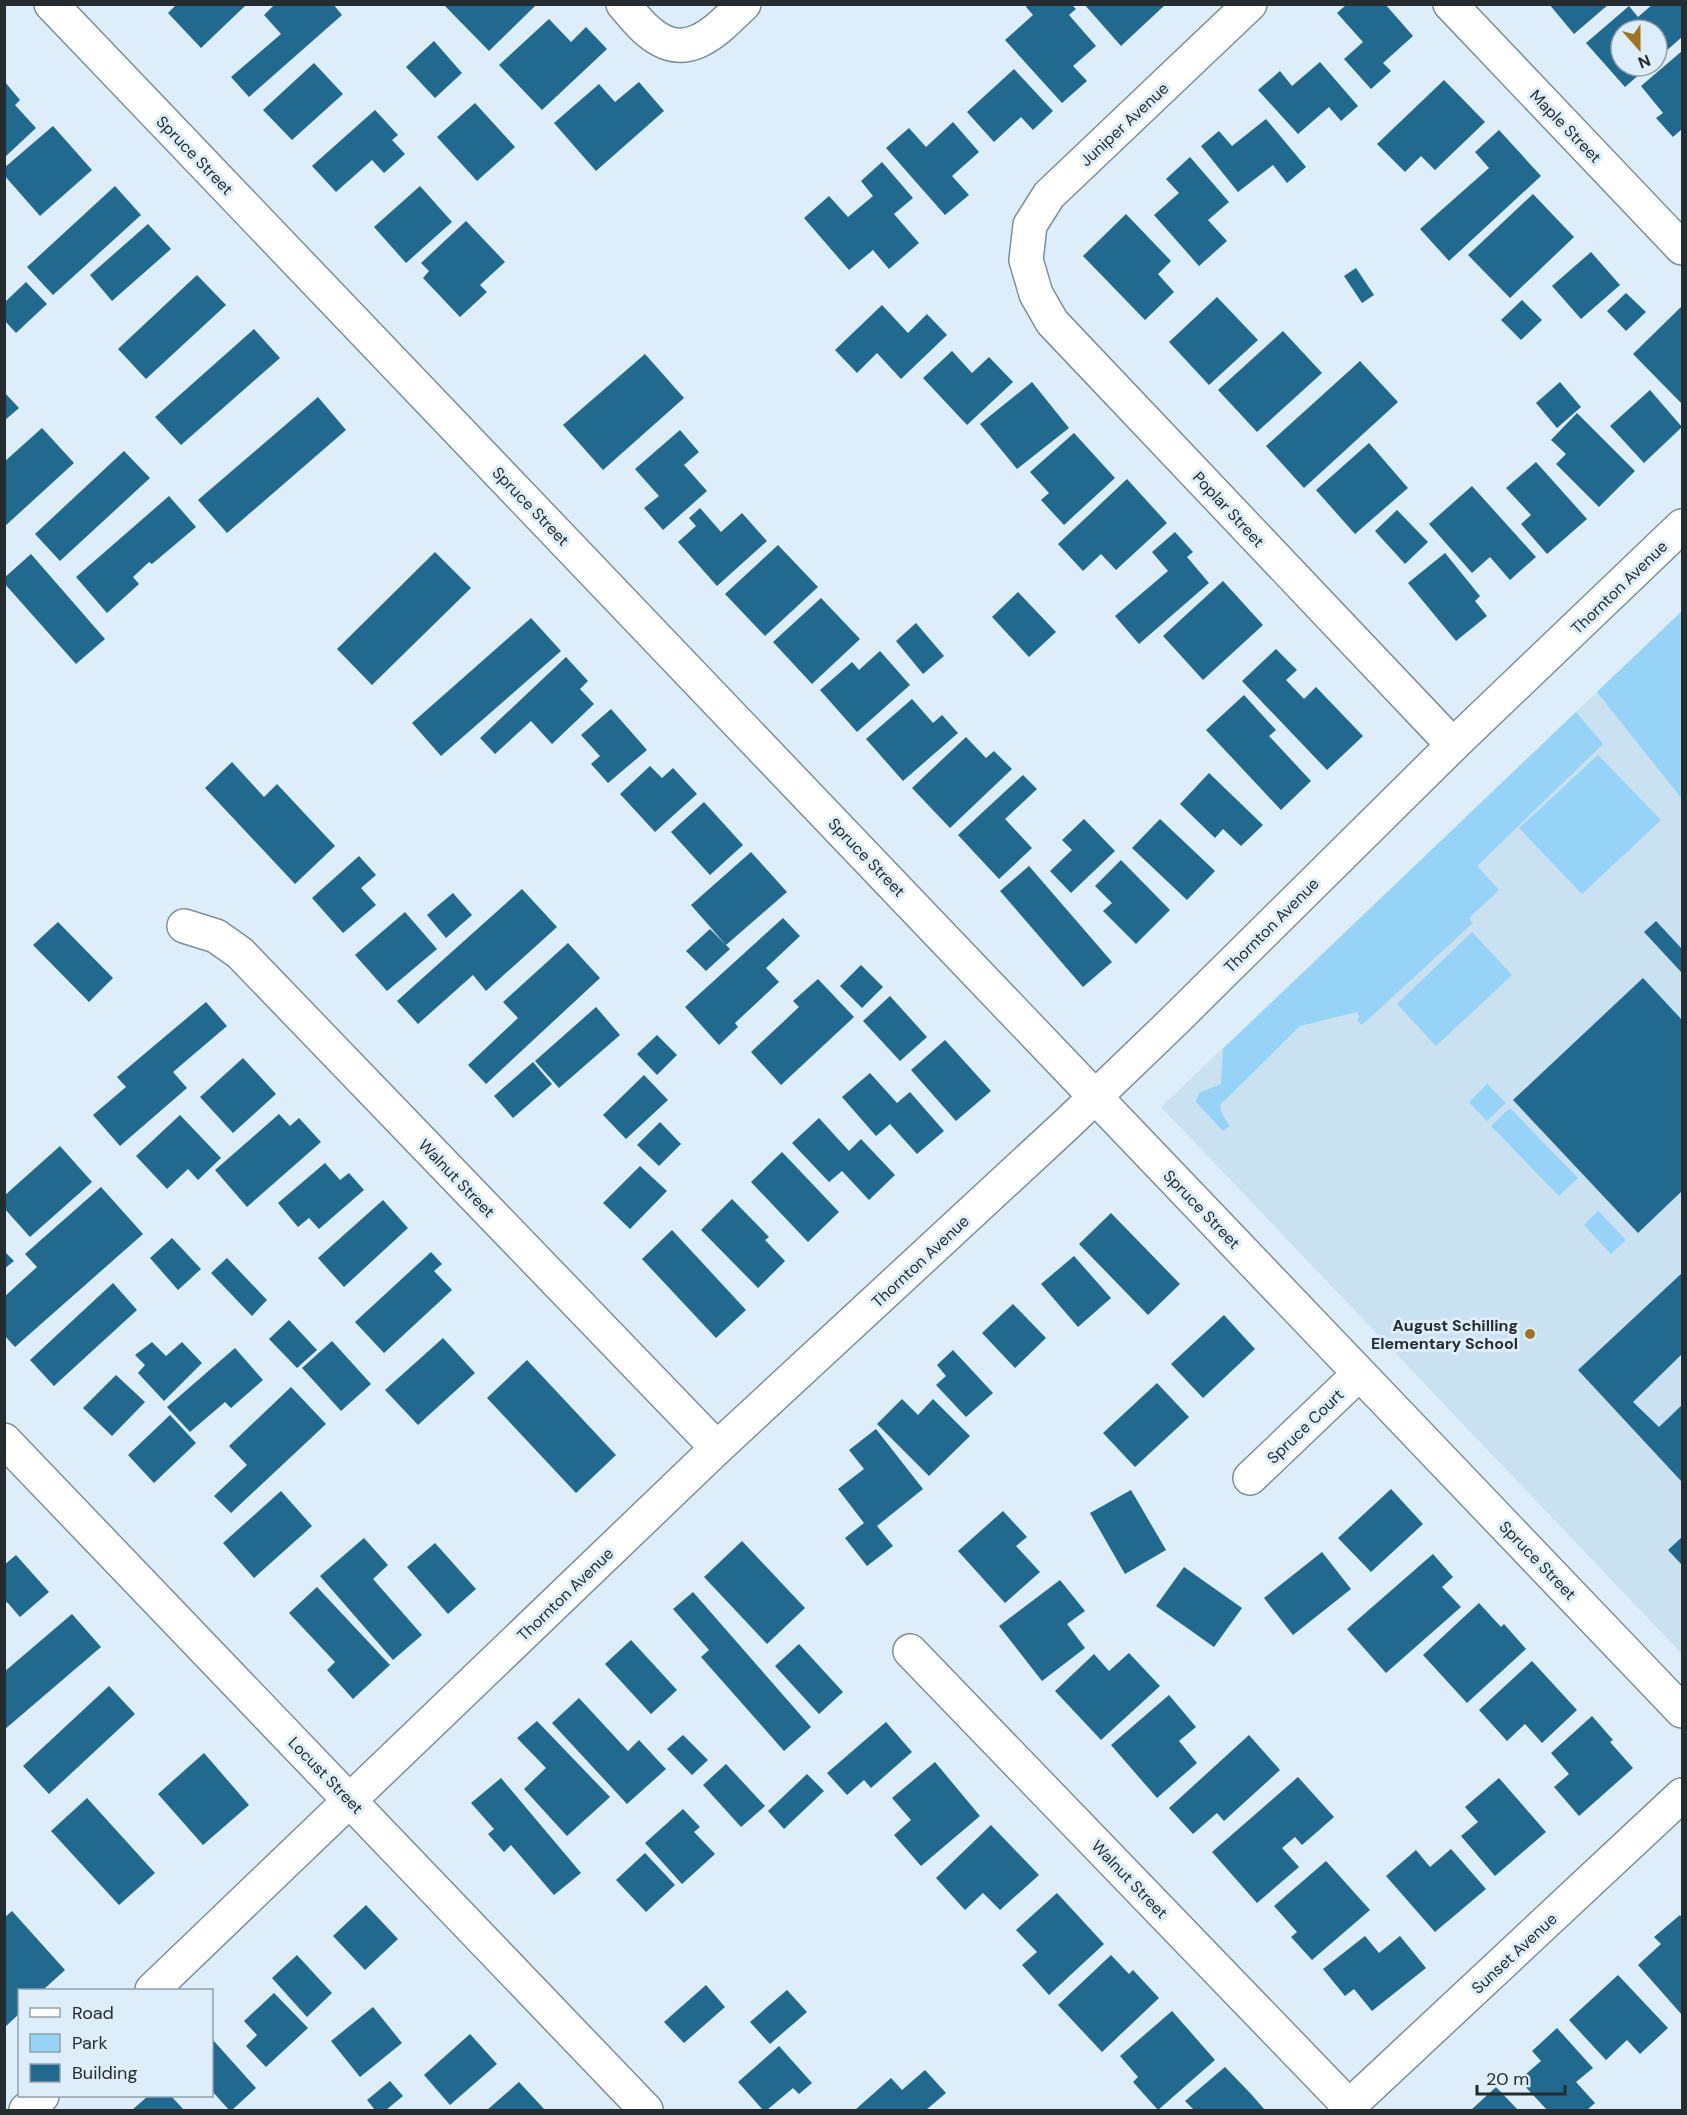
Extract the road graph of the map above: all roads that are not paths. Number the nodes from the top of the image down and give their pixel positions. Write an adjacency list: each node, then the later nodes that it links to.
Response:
1 (51, 4): 11 (street, Spruce Street)
2 (623, 4): 3 (street)
3 (744, 4)
4 (1250, 4): 7 (street, Juniper Avenue)
5 (1450, 4): 6 (street, Maple Street)
6 (1683, 248)
7 (1026, 260): 9 (street, Poplar Street)
8 (1683, 526): 9 (street, Thornton Avenue)
9 (1453, 745): 11 (street, Thornton Avenue)
10 (184, 926): 14 (street, Walnut Street)
11 (1095, 1096): 12 (street, Spruce Street); 14 (street, Thornton Avenue)
12 (1359, 1374): 15 (street, Spruce Court); 17 (street, Spruce Street)
13 (4, 1440): 19 (street, Locust Street)
14 (717, 1448): 19 (street, Thornton Avenue)
15 (1250, 1478)
16 (910, 1651): 22 (street, Walnut Street)
17 (1683, 1711)
18 (1683, 1795): 22 (street, Sunset Avenue)
19 (350, 1801): 20 (street, Thornton Avenue); 24 (street, Locust Street)
20 (153, 1989)
21 (41, 2097): 23 (street)
22 (1347, 2108)
23 (26, 2110)
24 (646, 2110)

